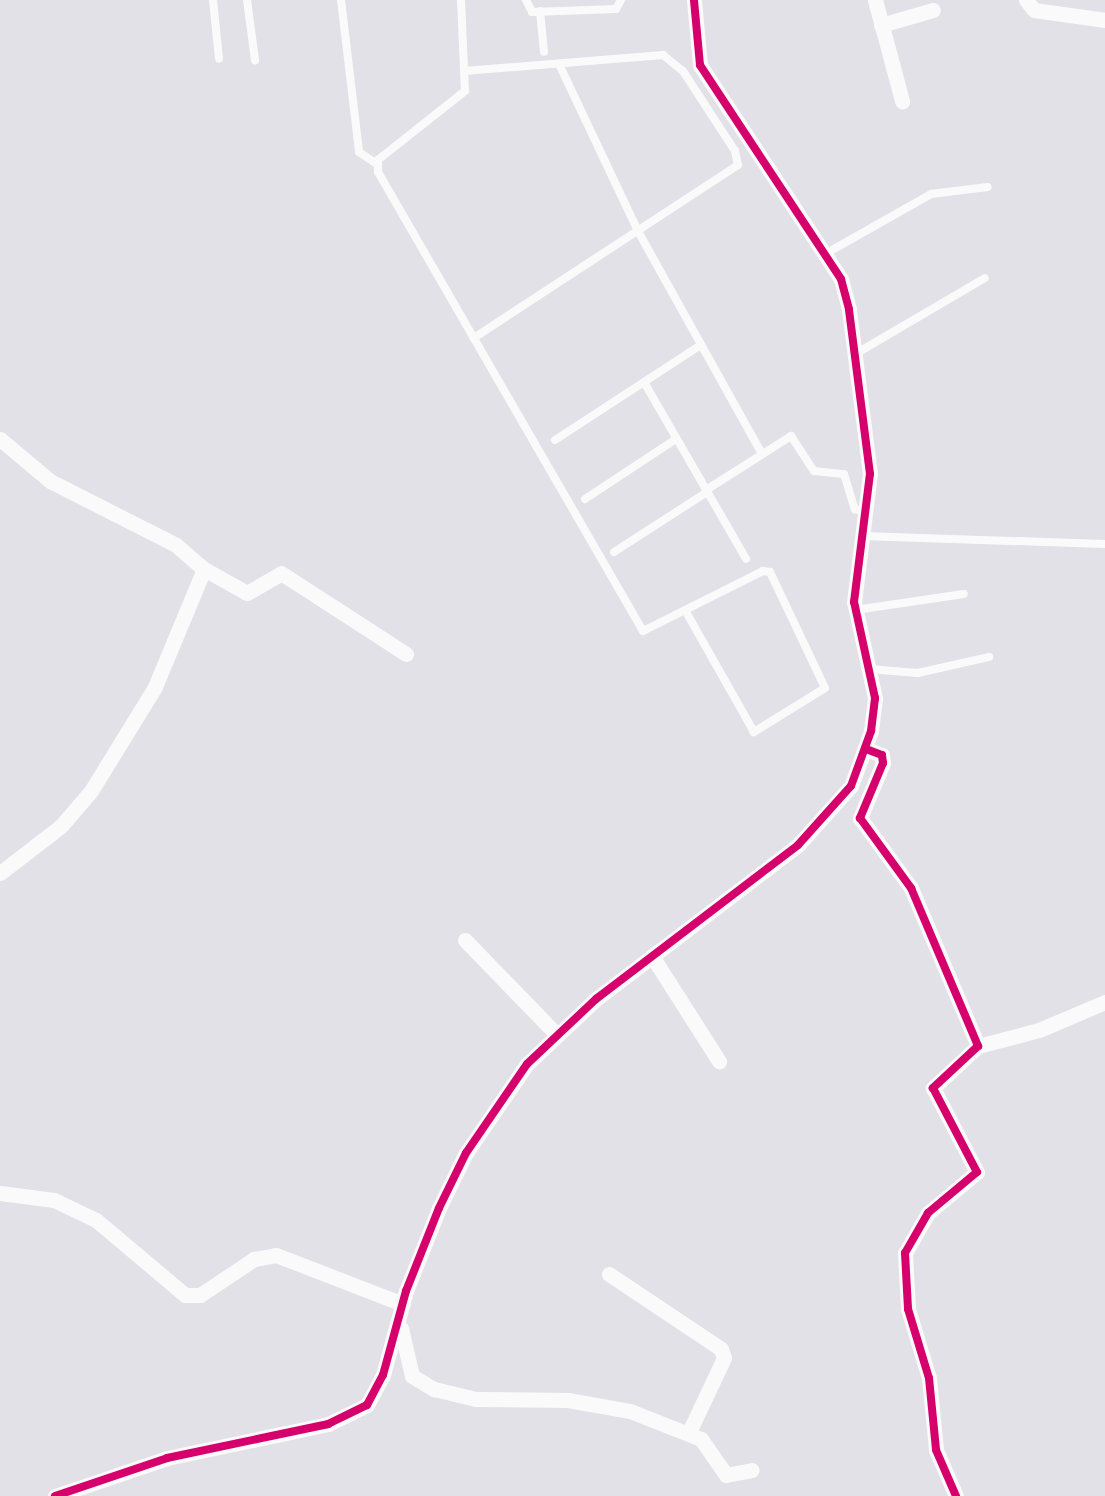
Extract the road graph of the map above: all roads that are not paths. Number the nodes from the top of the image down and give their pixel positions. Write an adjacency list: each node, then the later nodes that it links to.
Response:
1 (213, 0): 15 (lane)
2 (247, 0): 16 (lane)
3 (341, 0): 20 (lane)
4 (461, 0): 18 (lane)
5 (526, 0): 11 (lane)
6 (621, 0): 11 (lane)
7 (694, 0): 23 (street)
8 (875, 0): 13 (street)
9 (1026, 0): 12 (street)
10 (933, 10): 13 (street)
11 (540, 11): 14 (lane)
12 (1105, 20)
13 (881, 25): 19 (street)
14 (544, 52)
15 (219, 59)
16 (255, 60)
17 (560, 64): 18 (lane); 22 (lane); 22 (lane)
18 (465, 71): 20 (lane)
19 (902, 101)
20 (378, 165): 25 (lane)
21 (988, 187): 23 (lane)
22 (639, 233): 25 (lane); 26 (lane)
23 (825, 254): 27 (street)
24 (985, 278): 27 (lane)
25 (474, 338): 42 (lane)
26 (701, 345): 28 (lane); 32 (lane)
27 (857, 353): 35 (street)
28 (644, 382): 30 (lane); 31 (lane)
29 (0, 438): 40 (street)
30 (676, 439): 33 (lane); 34 (lane)
31 (555, 440)
32 (762, 454): 33 (lane); 35 (lane)
33 (706, 491): 38 (lane); 39 (lane)
34 (585, 499)
35 (868, 513): 36 (street)
36 (862, 536): 37 (lane); 43 (street)
37 (1105, 544)
38 (614, 552)
39 (746, 559)
40 (204, 569): 44 (street); 48 (street)
41 (964, 594): 43 (lane)
42 (685, 610): 42 (lane)
43 (855, 610): 46 (street)
44 (406, 654)
45 (989, 657): 46 (lane)
46 (870, 669): 47 (street)
47 (866, 748): 50 (street); 53 (street)
48 (0, 873)
49 (465, 940): 52 (street)
50 (652, 956): 52 (street); 54 (street)
51 (1105, 1002): 53 (street)
52 (555, 1033): 57 (street)
53 (978, 1047): 62 (street)
54 (719, 1060)
55 (0, 1193): 57 (street)
56 (609, 1274): 59 (street)
57 (403, 1304): 58 (street)
58 (400, 1326): 59 (street); 61 (street)
59 (689, 1432): 60 (street)
60 (752, 1470)
61 (55, 1496)
62 (956, 1496)

